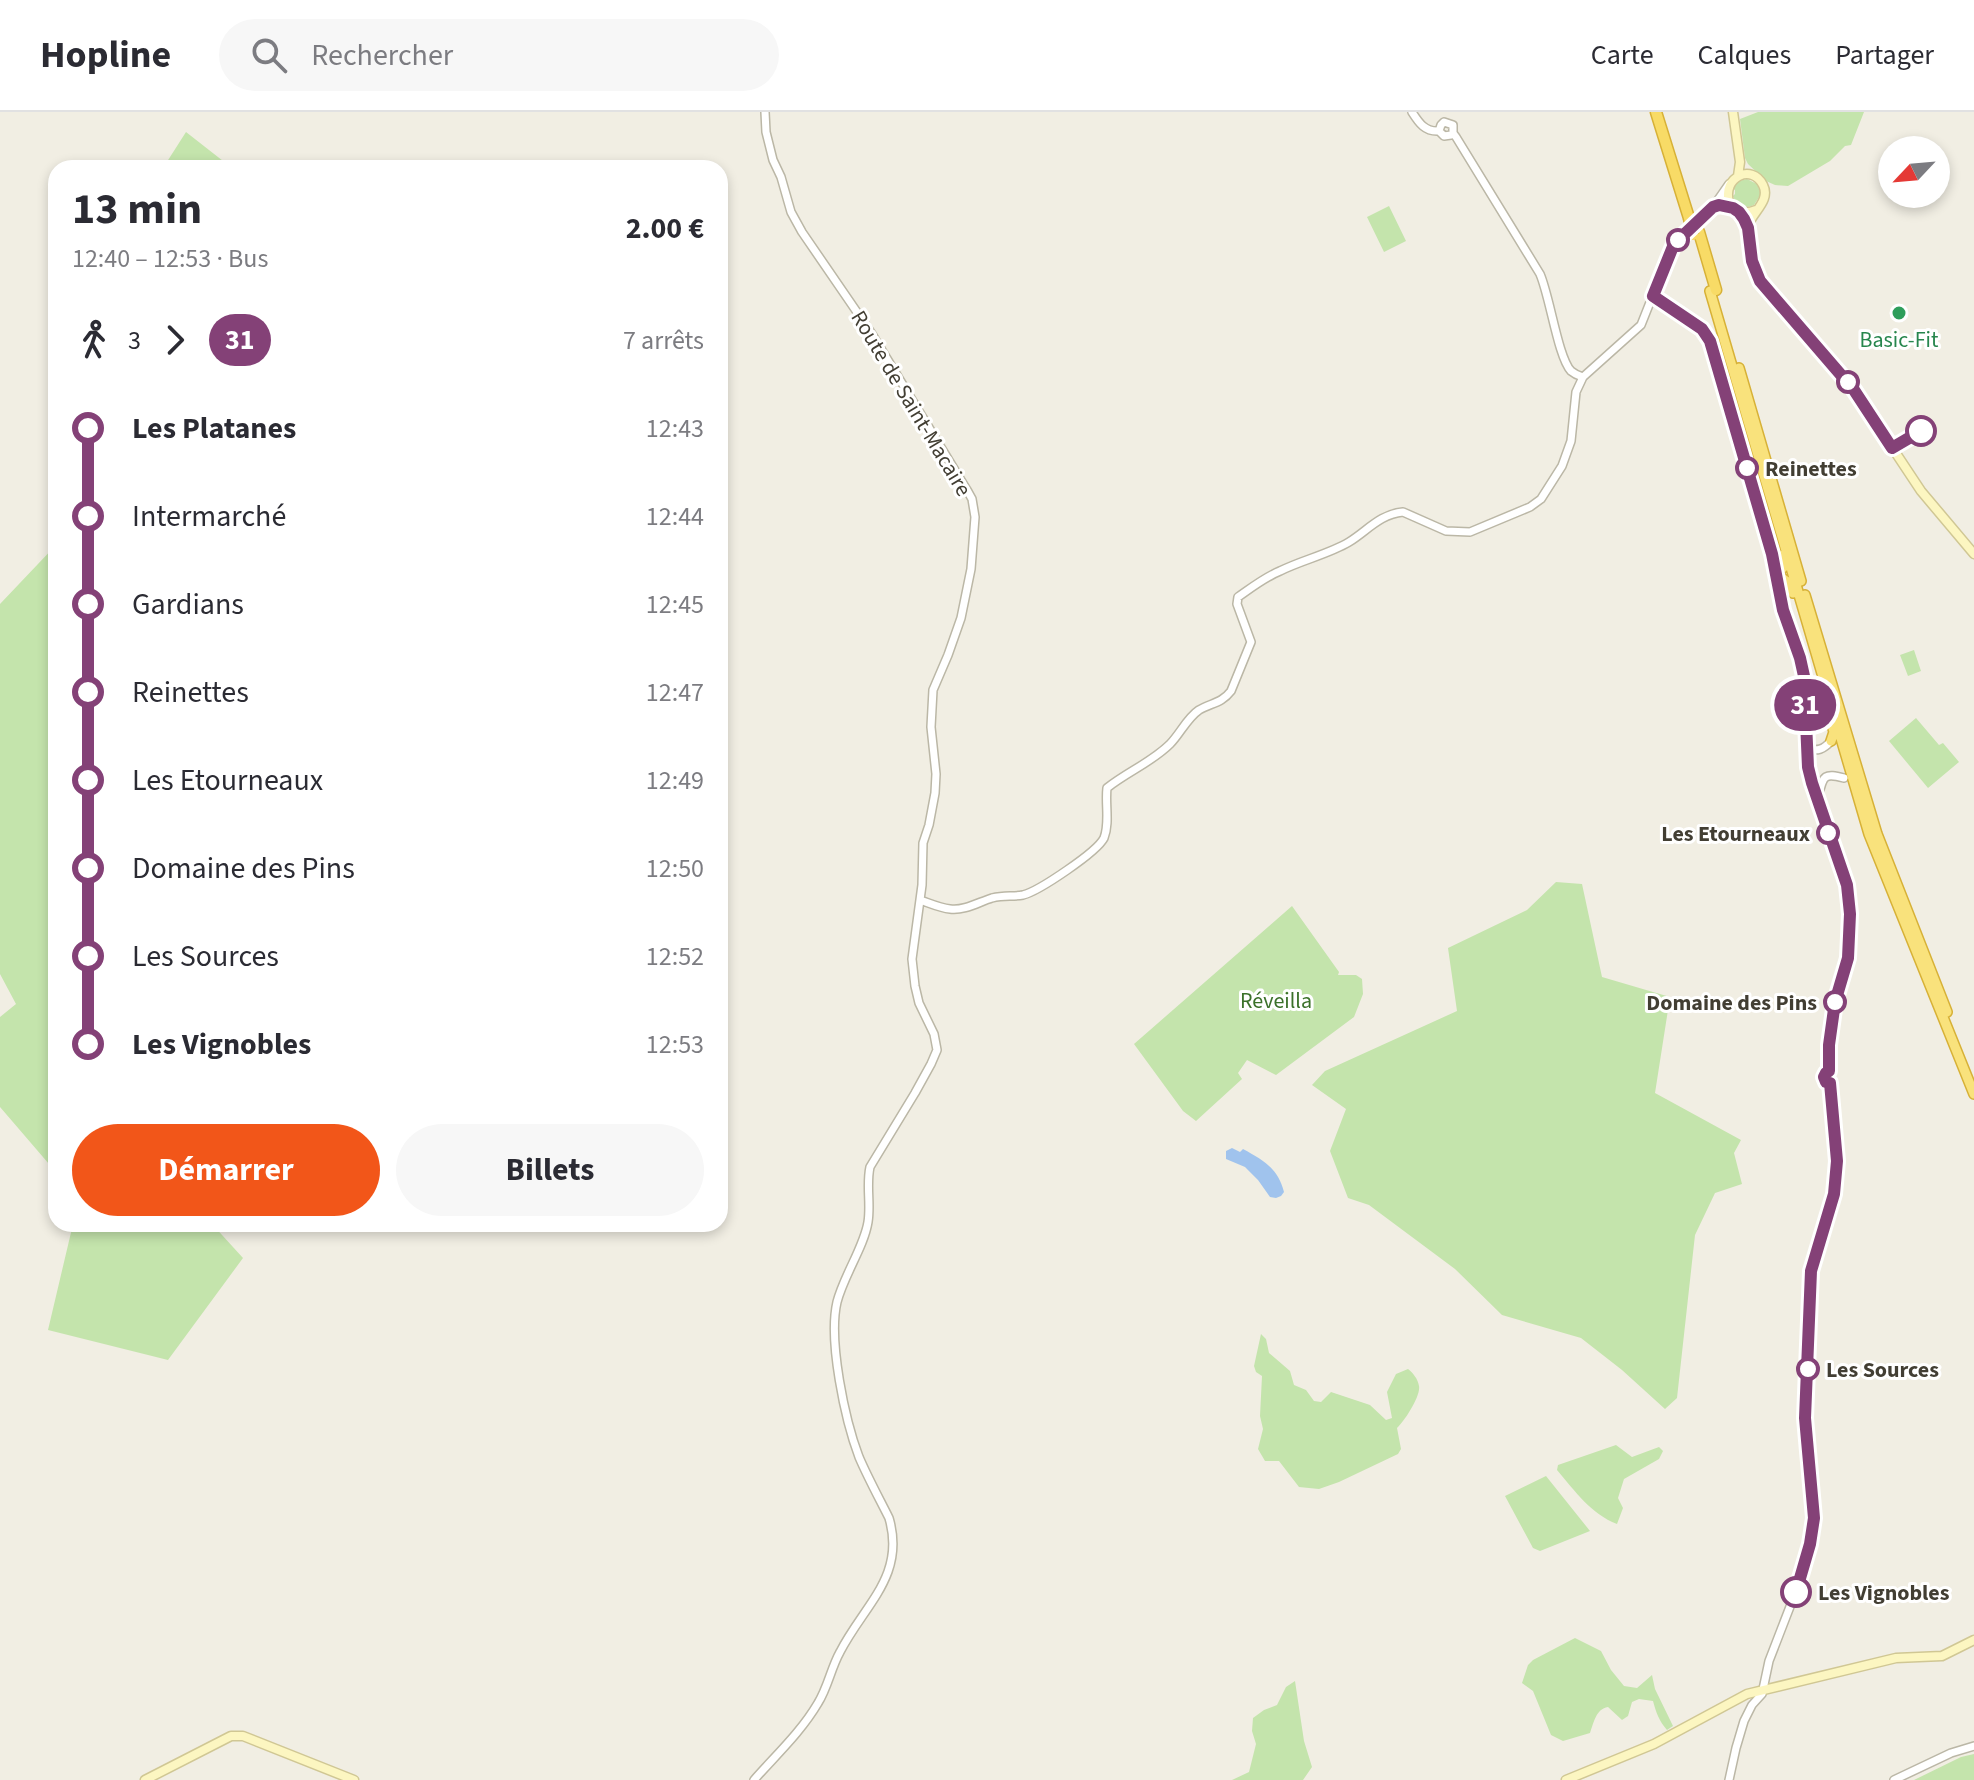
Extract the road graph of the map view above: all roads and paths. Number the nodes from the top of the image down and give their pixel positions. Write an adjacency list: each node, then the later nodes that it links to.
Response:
1 (765, 112): 28 (street, Route de Saint-Macaire)
2 (1412, 112): 17 (street)
3 (1656, 112): 13 (highway)
4 (1663, 112): 13 (highway)
5 (1733, 112): 6 (main road)
6 (1740, 162): 7 (main road); 8 (main road)
7 (1750, 175): 8 (main road); 12 (main road)
8 (1738, 176): 9 (main road)
9 (1729, 184): 10 (street); 11 (main road)
10 (1713, 207): 11 (street); 16 (street)
11 (1736, 210): 12 (main road); 14 (main road)
12 (1756, 210): 14 (main road)
13 (1691, 216): 15 (highway)
14 (1748, 228): 19 (main road)
15 (1713, 291): 18 (highway); 29 (highway)
16 (1653, 296): 17 (street); 20 (street)
17 (1583, 377): 28 (street)
18 (1768, 489): 20 (highway); 21 (highway)
19 (1974, 557)
20 (1776, 574): 21 (highway); 24 (street)
21 (1821, 671): 22 (highway)
22 (1824, 682): 23 (highway); 27 (highway)
23 (1831, 741): 24 (street)
24 (1807, 749): 26 (street)
25 (1844, 778): 26 (street); 27 (highway)
26 (1816, 796): 32 (street)
27 (1869, 834): 30 (highway)
28 (920, 900): 36 (street, Route de Saint-Macaire)
29 (1974, 1078)
30 (1974, 1094)
31 (1974, 1640): 32 (main road)
32 (1764, 1689): 37 (main road); 38 (street)
33 (1974, 1746): 39 (street)
34 (145, 1780): 35 (main road)
35 (354, 1780)
36 (754, 1780)
37 (1566, 1780)
38 (1729, 1780)
39 (1894, 1780)

